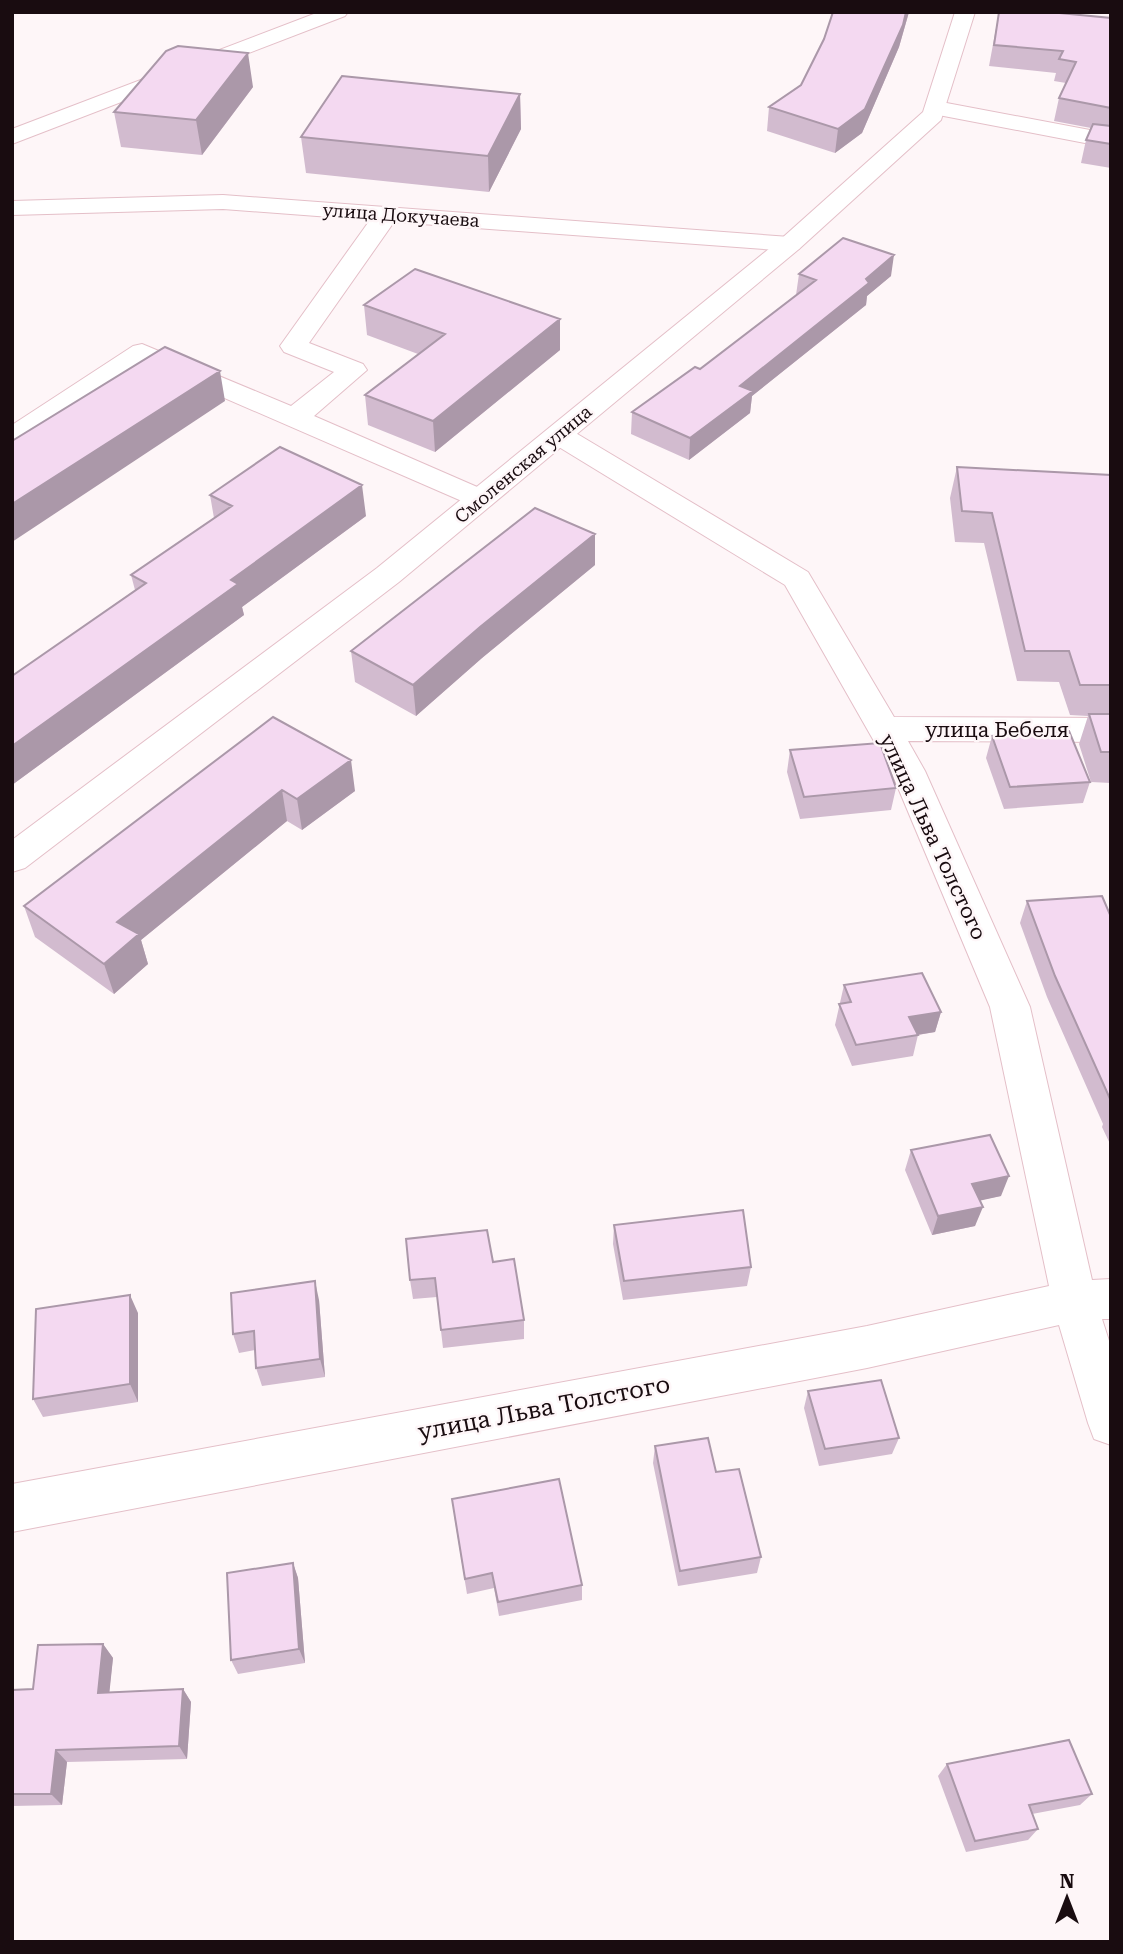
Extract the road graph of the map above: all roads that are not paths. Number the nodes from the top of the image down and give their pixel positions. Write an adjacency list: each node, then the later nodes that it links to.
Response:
1 (338, 12): 4 (street)
2 (965, 12): 3 (street, Смоленская улица)
3 (936, 108): 5 (street); 8 (street, Смоленская улица)
4 (12, 137)
5 (1111, 141)
6 (12, 208): 7 (street, улица Докучаева)
7 (387, 214): 8 (street, улица Докучаева); 9 (street)
8 (790, 244): 10 (street, Смоленская улица)
9 (294, 418): 11 (street); 12 (street)
10 (559, 435): 12 (street, Смоленская улица); 13 (street, улица Льва Толстого)
11 (12, 438)
12 (481, 499): 15 (street, Смоленская улица)
13 (883, 729): 14 (street, улица Бебеля); 16 (street, улица Льва Толстого)
14 (1111, 730)
15 (12, 859)
16 (1092, 1300): 17 (street, улица Льва Толстого); 18 (street, улица Льва Толстого)
17 (1111, 1423)
18 (12, 1508)

